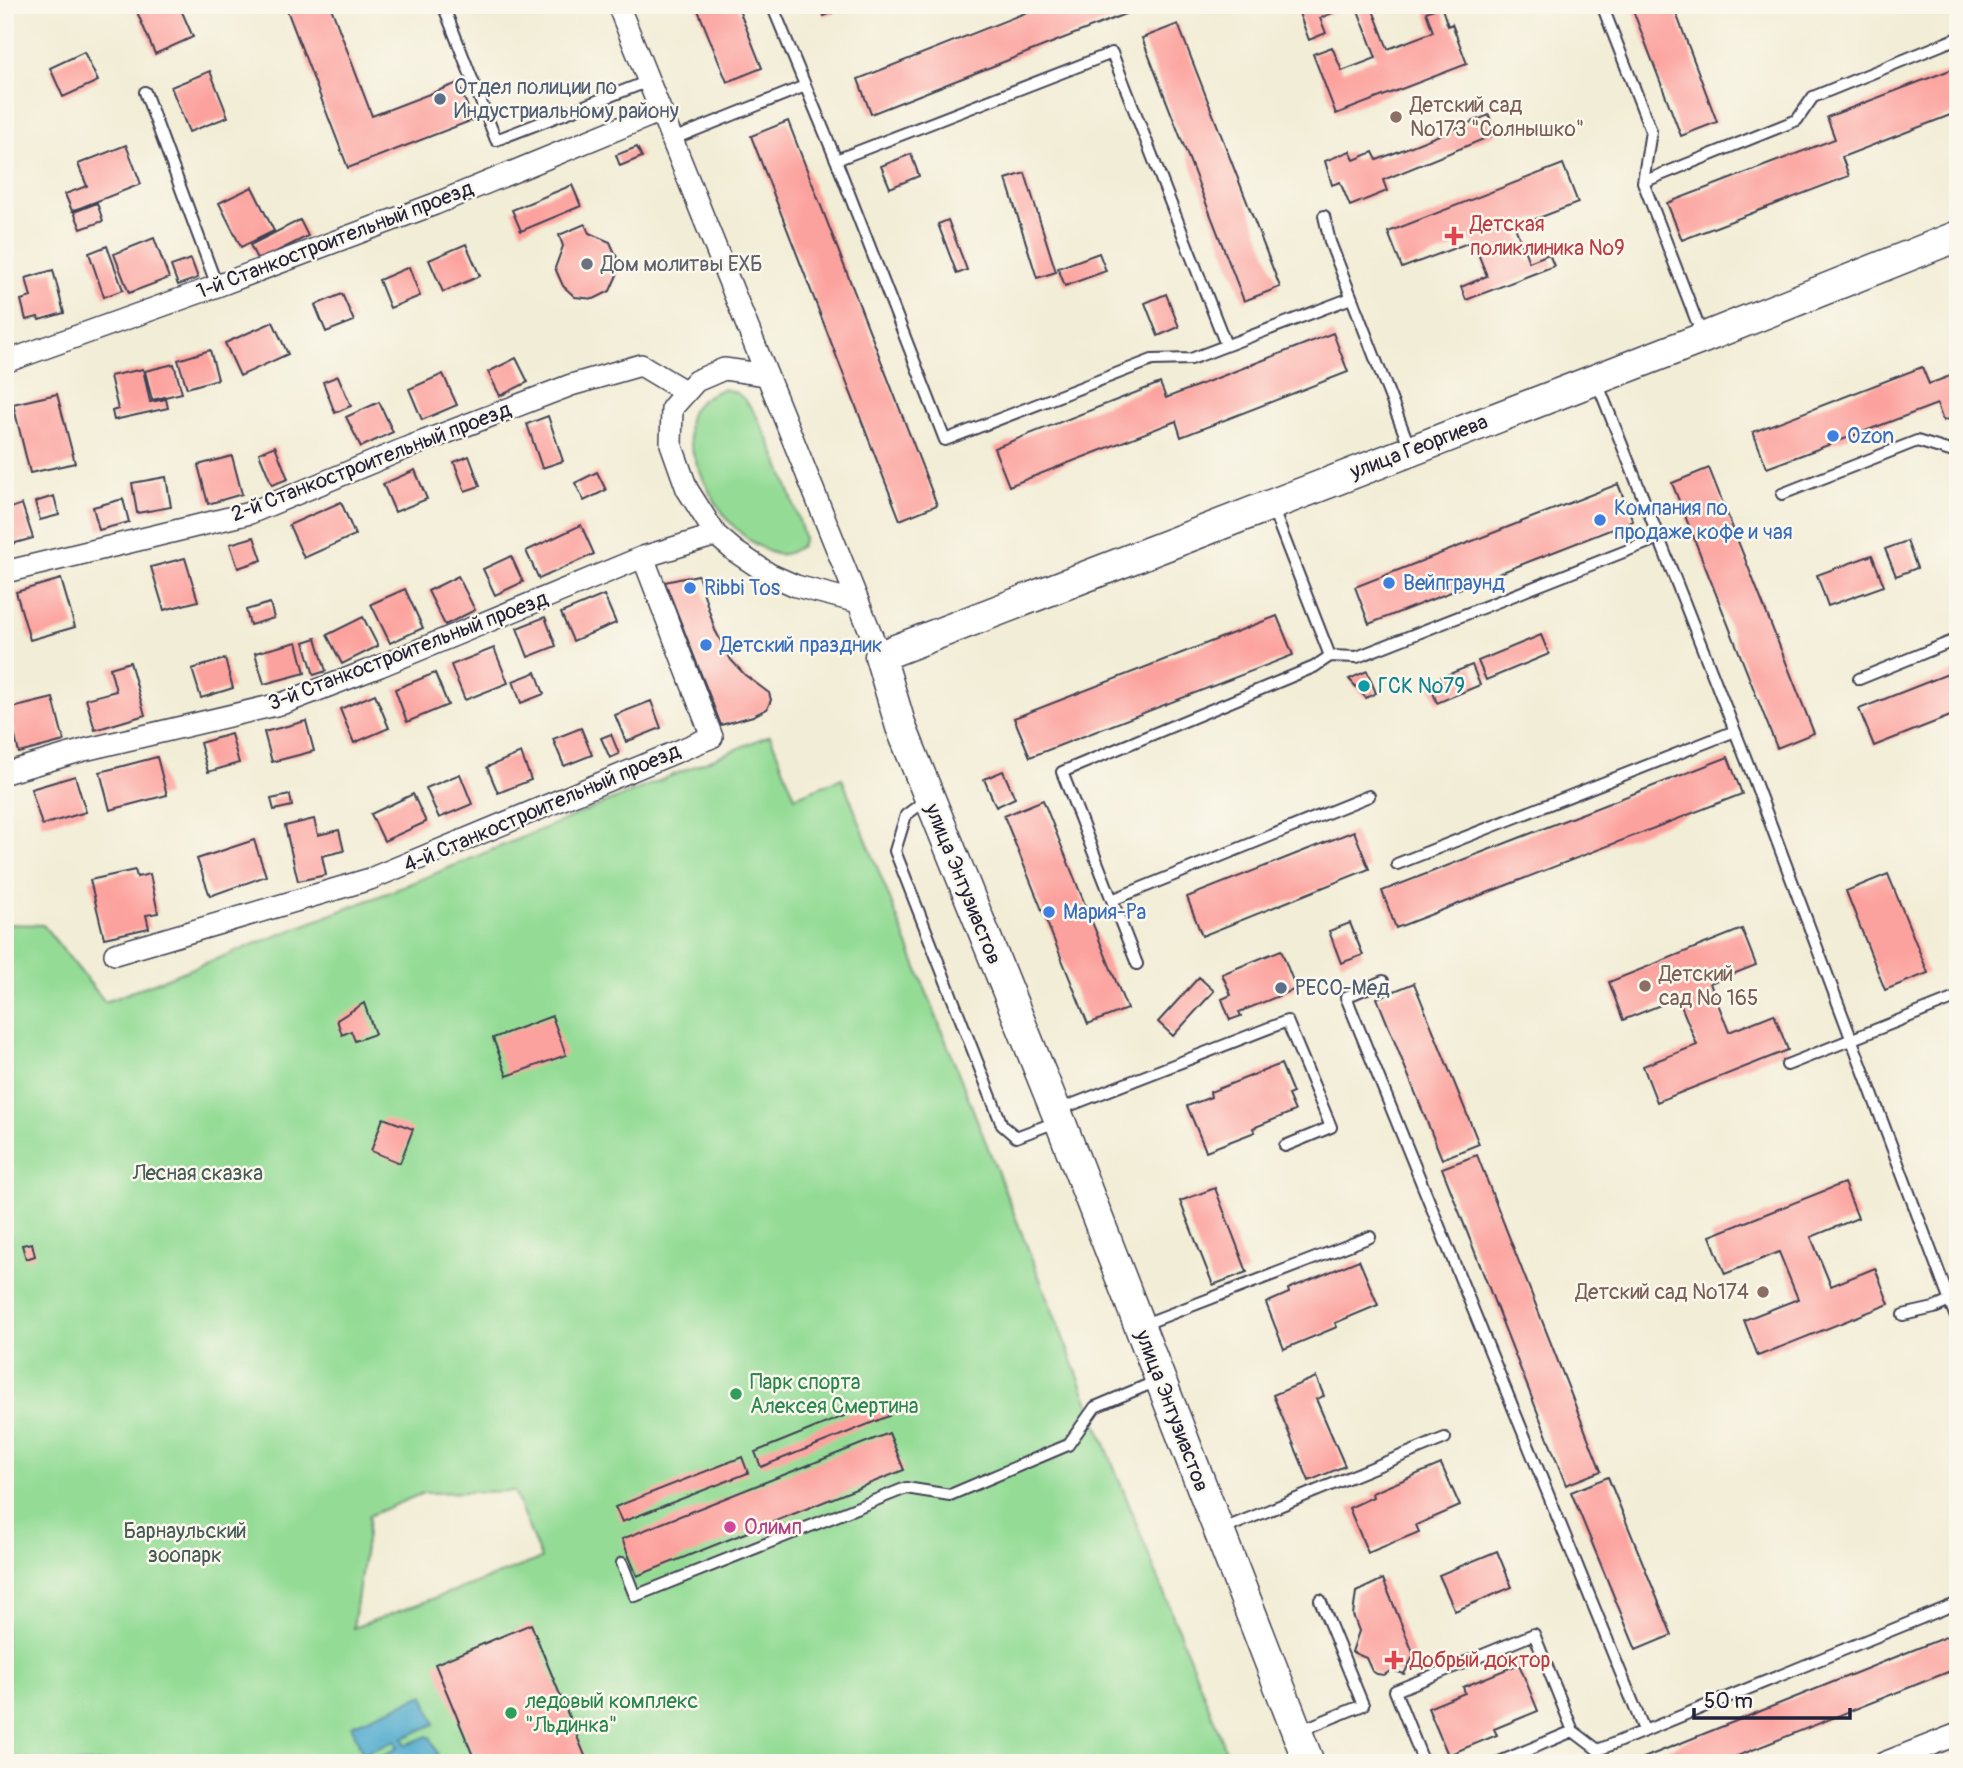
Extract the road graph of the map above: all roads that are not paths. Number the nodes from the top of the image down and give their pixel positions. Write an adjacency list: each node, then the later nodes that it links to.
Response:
1 (443, 5): 6 (lane)
2 (618, 5): 6 (street, улица Энтузиастов)
3 (772, 5): 7 (lane)
4 (1602, 5): 12 (lane)
5 (1958, 38): 12 (lane)
6 (649, 81): 9 (street, улица Энтузиастов)
7 (805, 86): 10 (lane); 11 (lane)
8 (145, 92): 15 (lane)
9 (661, 111): 10 (street, улица Энтузиастов); 15 (street, 1-й Станкостроительный проезд)
10 (673, 139): 20 (street, улица Энтузиастов)
11 (836, 160): 18 (lane); 18 (lane)
12 (1643, 182): 17 (lane)
13 (1324, 216): 16 (lane)
14 (1958, 236): 17 (street, улица Георгиева)
15 (217, 286): 19 (street, 1-й Станкостроительный проезд)
16 (1351, 298): 18 (lane); 24 (lane)
17 (1703, 338): 21 (street, улица Георгиева)
18 (1226, 345)
19 (5, 362)
20 (767, 375): 22 (street); 31 (street, улица Энтузиастов)
21 (1597, 379): 24 (street, улица Георгиева); 28 (lane)
22 (686, 392): 27 (street); 30 (street, 2-й Станкостроительный проезд)
23 (1958, 448): 25 (lane)
24 (1410, 450): 26 (street, улица Георгиева)
25 (1782, 494)
26 (1271, 505): 33 (street, улица Георгиева); 34 (lane)
27 (716, 535): 29 (street); 31 (street)
28 (1659, 538): 34 (lane); 36 (lane)
29 (643, 557): 37 (street, 3-й Станкостроительный проезд); 42 (street, 4-й Станкостроительный проезд)
30 (5, 572)
31 (858, 602): 33 (street, улица Энтузиастов)
32 (1958, 639): 35 (lane)
33 (880, 656): 39 (street, улица Энтузиастов)
34 (1330, 656): 41 (lane)
35 (1859, 679)
36 (1735, 731): 40 (lane); 46 (lane)
37 (5, 773)
38 (1369, 796): 41 (lane)
39 (929, 798): 48 (street, улица Энтузиастов); 48 (lane)
40 (1397, 864)
41 (1112, 901): 43 (lane)
42 (115, 954)
43 (1137, 964)
44 (1383, 981): 61 (lane)
45 (1958, 998): 46 (lane)
46 (1852, 1039): 47 (lane); 51 (lane)
47 (1787, 1065)
48 (1058, 1116): 49 (lane); 54 (street, улица Энтузиастов)
49 (1285, 1146)
50 (1370, 1237): 54 (lane)
51 (1950, 1301): 52 (lane); 53 (lane)
52 (1903, 1315)
53 (1955, 1315)
54 (1139, 1326): 55 (street, улица Энтузиастов)
55 (1160, 1380): 57 (street, улица Энтузиастов); 58 (lane)
56 (1445, 1438): 57 (lane)
57 (1219, 1531): 63 (street, улица Энтузиастов)
58 (622, 1563)
59 (1320, 1600): 63 (lane)
60 (1958, 1603): 61 (lane)
61 (1644, 1730): 62 (lane)
62 (1573, 1731): 66 (lane); 67 (lane)
63 (1297, 1732): 65 (street, улица Энтузиастов)
64 (1958, 1734): 68 (street)
65 (1309, 1763)
66 (1424, 1763)
67 (1497, 1763)
68 (1884, 1763)

